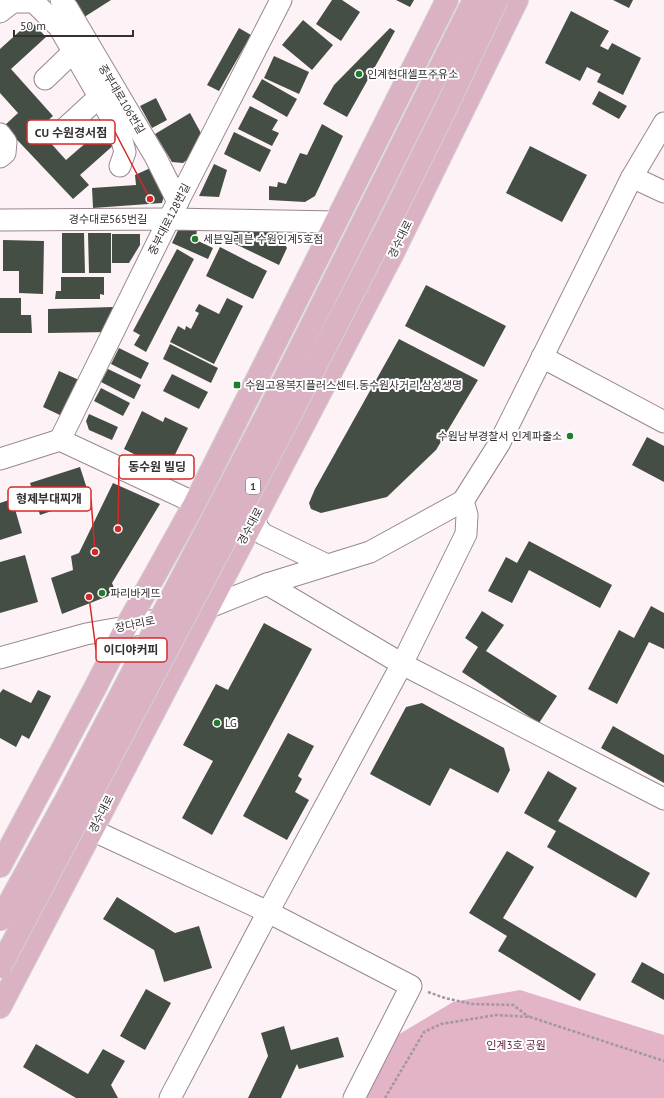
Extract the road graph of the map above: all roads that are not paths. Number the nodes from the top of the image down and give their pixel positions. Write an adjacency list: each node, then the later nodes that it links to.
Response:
1 (61, 0): 18 (street, 중부대로106번길)
2 (281, 0): 18 (street, 중부대로128번길)
3 (448, 0): 20 (main road)
4 (474, 0): 38 (main road, 1, bridge)
5 (497, 0): 39 (main road, 1, bridge)
6 (517, 0): 27 (main road, 경수대로)
7 (0, 12): 8 (street)
8 (74, 52): 9 (street); 10 (street)
9 (45, 79)
10 (99, 96): 12 (street); 15 (street)
11 (664, 123): 16 (street)
12 (61, 132)
13 (0, 134): 14 (street)
14 (0, 156)
15 (120, 166)
16 (632, 177): 17 (street); 21 (street)
17 (664, 192)
18 (174, 210): 19 (street, 경수대로565번길); 20 (street, 경수대로565번길); 23 (street, 중부대로128번길)
19 (0, 220)
20 (335, 222): 26 (main road)
21 (542, 357): 22 (street); 25 (street)
22 (664, 422)
23 (60, 440): 24 (street); 26 (street)
24 (0, 458)
25 (463, 501): 28 (street, 장다리로); 33 (street)
26 (195, 502): 31 (main road)
27 (255, 516): 28 (street); 30 (main road, 경수대로)
28 (327, 565): 29 (street, 장다리로)
29 (267, 584): 30 (street, 장다리로); 33 (street)
30 (207, 608): 31 (street, 장다리로); 35 (main road, 경수대로)
31 (126, 627): 32 (street, 장다리로); 36 (main road)
32 (0, 658)
33 (402, 664): 34 (street); 37 (street)
34 (664, 799)
35 (92, 830): 37 (street); 40 (main road, 경수대로)
36 (0, 866)
37 (268, 912): 41 (street); 42 (street)
38 (0, 920)
39 (0, 967)
40 (0, 1007)
41 (170, 1098)
42 (354, 1098)

